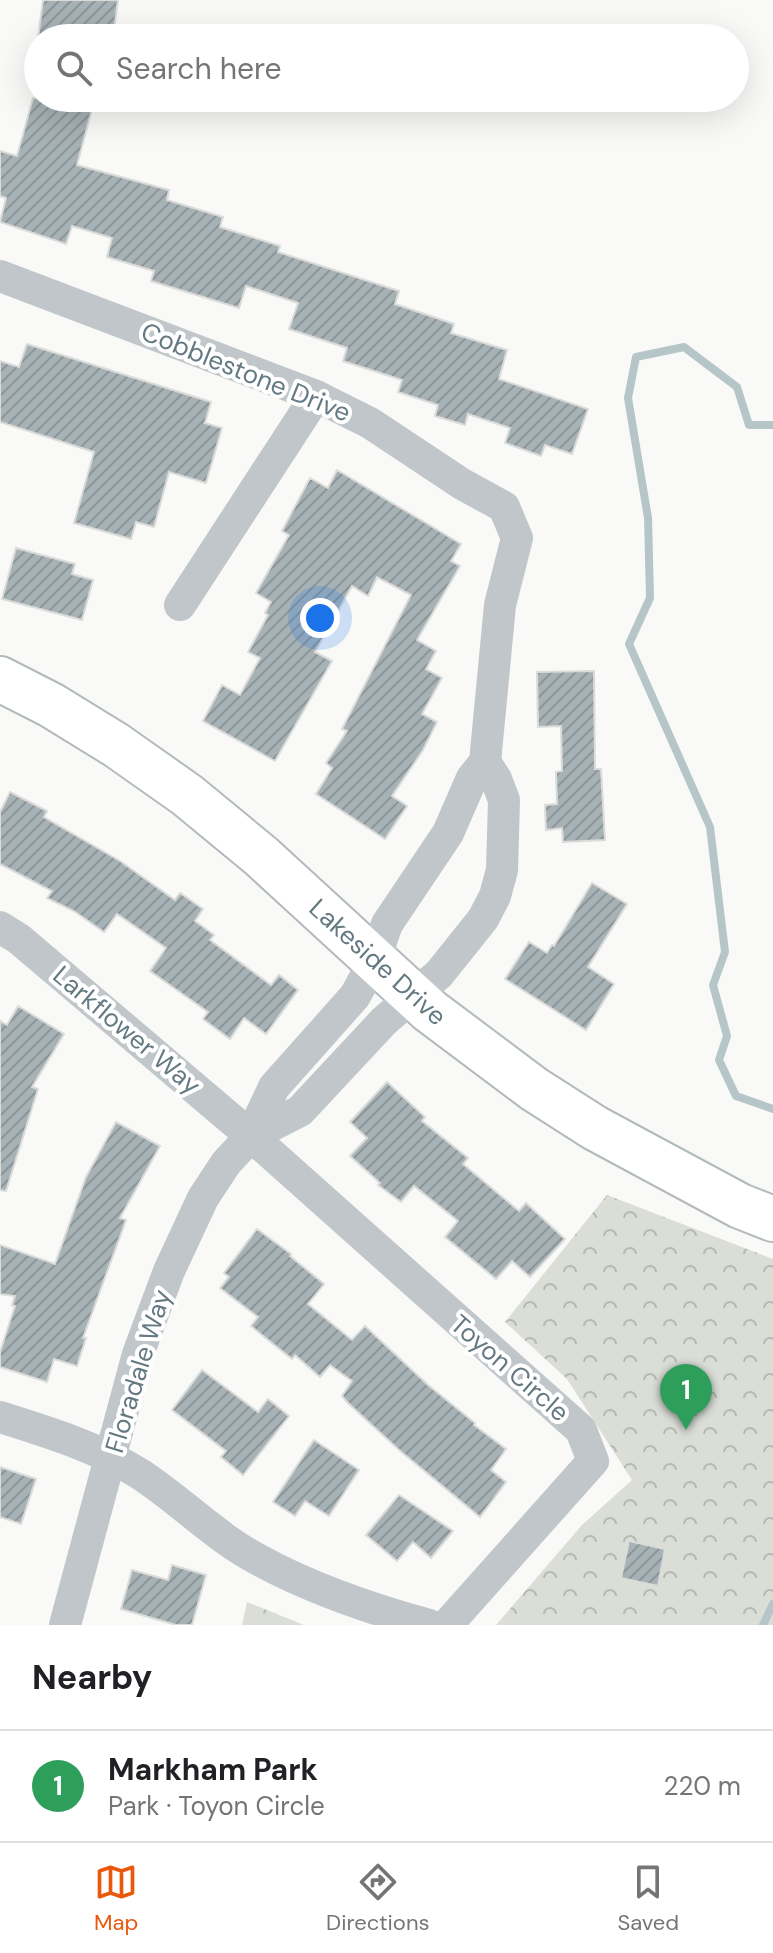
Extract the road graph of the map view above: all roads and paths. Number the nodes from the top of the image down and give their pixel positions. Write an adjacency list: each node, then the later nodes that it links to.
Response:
1 (0, 276): 2 (street, Cobblestone Drive)
2 (316, 396): 3 (street); 5 (street, Cobblestone Drive)
3 (180, 605)
4 (0, 679): 7 (street, Lakeside Drive)
5 (485, 762): 7 (street, Cobblestone Drive); 8 (street)
6 (0, 927): 9 (street, Larkflower Way)
7 (375, 959): 8 (street, Lakeside Drive); 9 (street, Floradale Way)
8 (413, 994): 9 (street, Floradale Way); 10 (street, Lakeside Drive)
9 (251, 1136): 12 (street, Floradale Way); 15 (street, Toyon Circle)
10 (773, 1219)
11 (0, 1417): 12 (street)
12 (111, 1458): 13 (street, Floradale Way); 14 (street)
13 (65, 1625)
14 (429, 1625)
15 (447, 1625)

